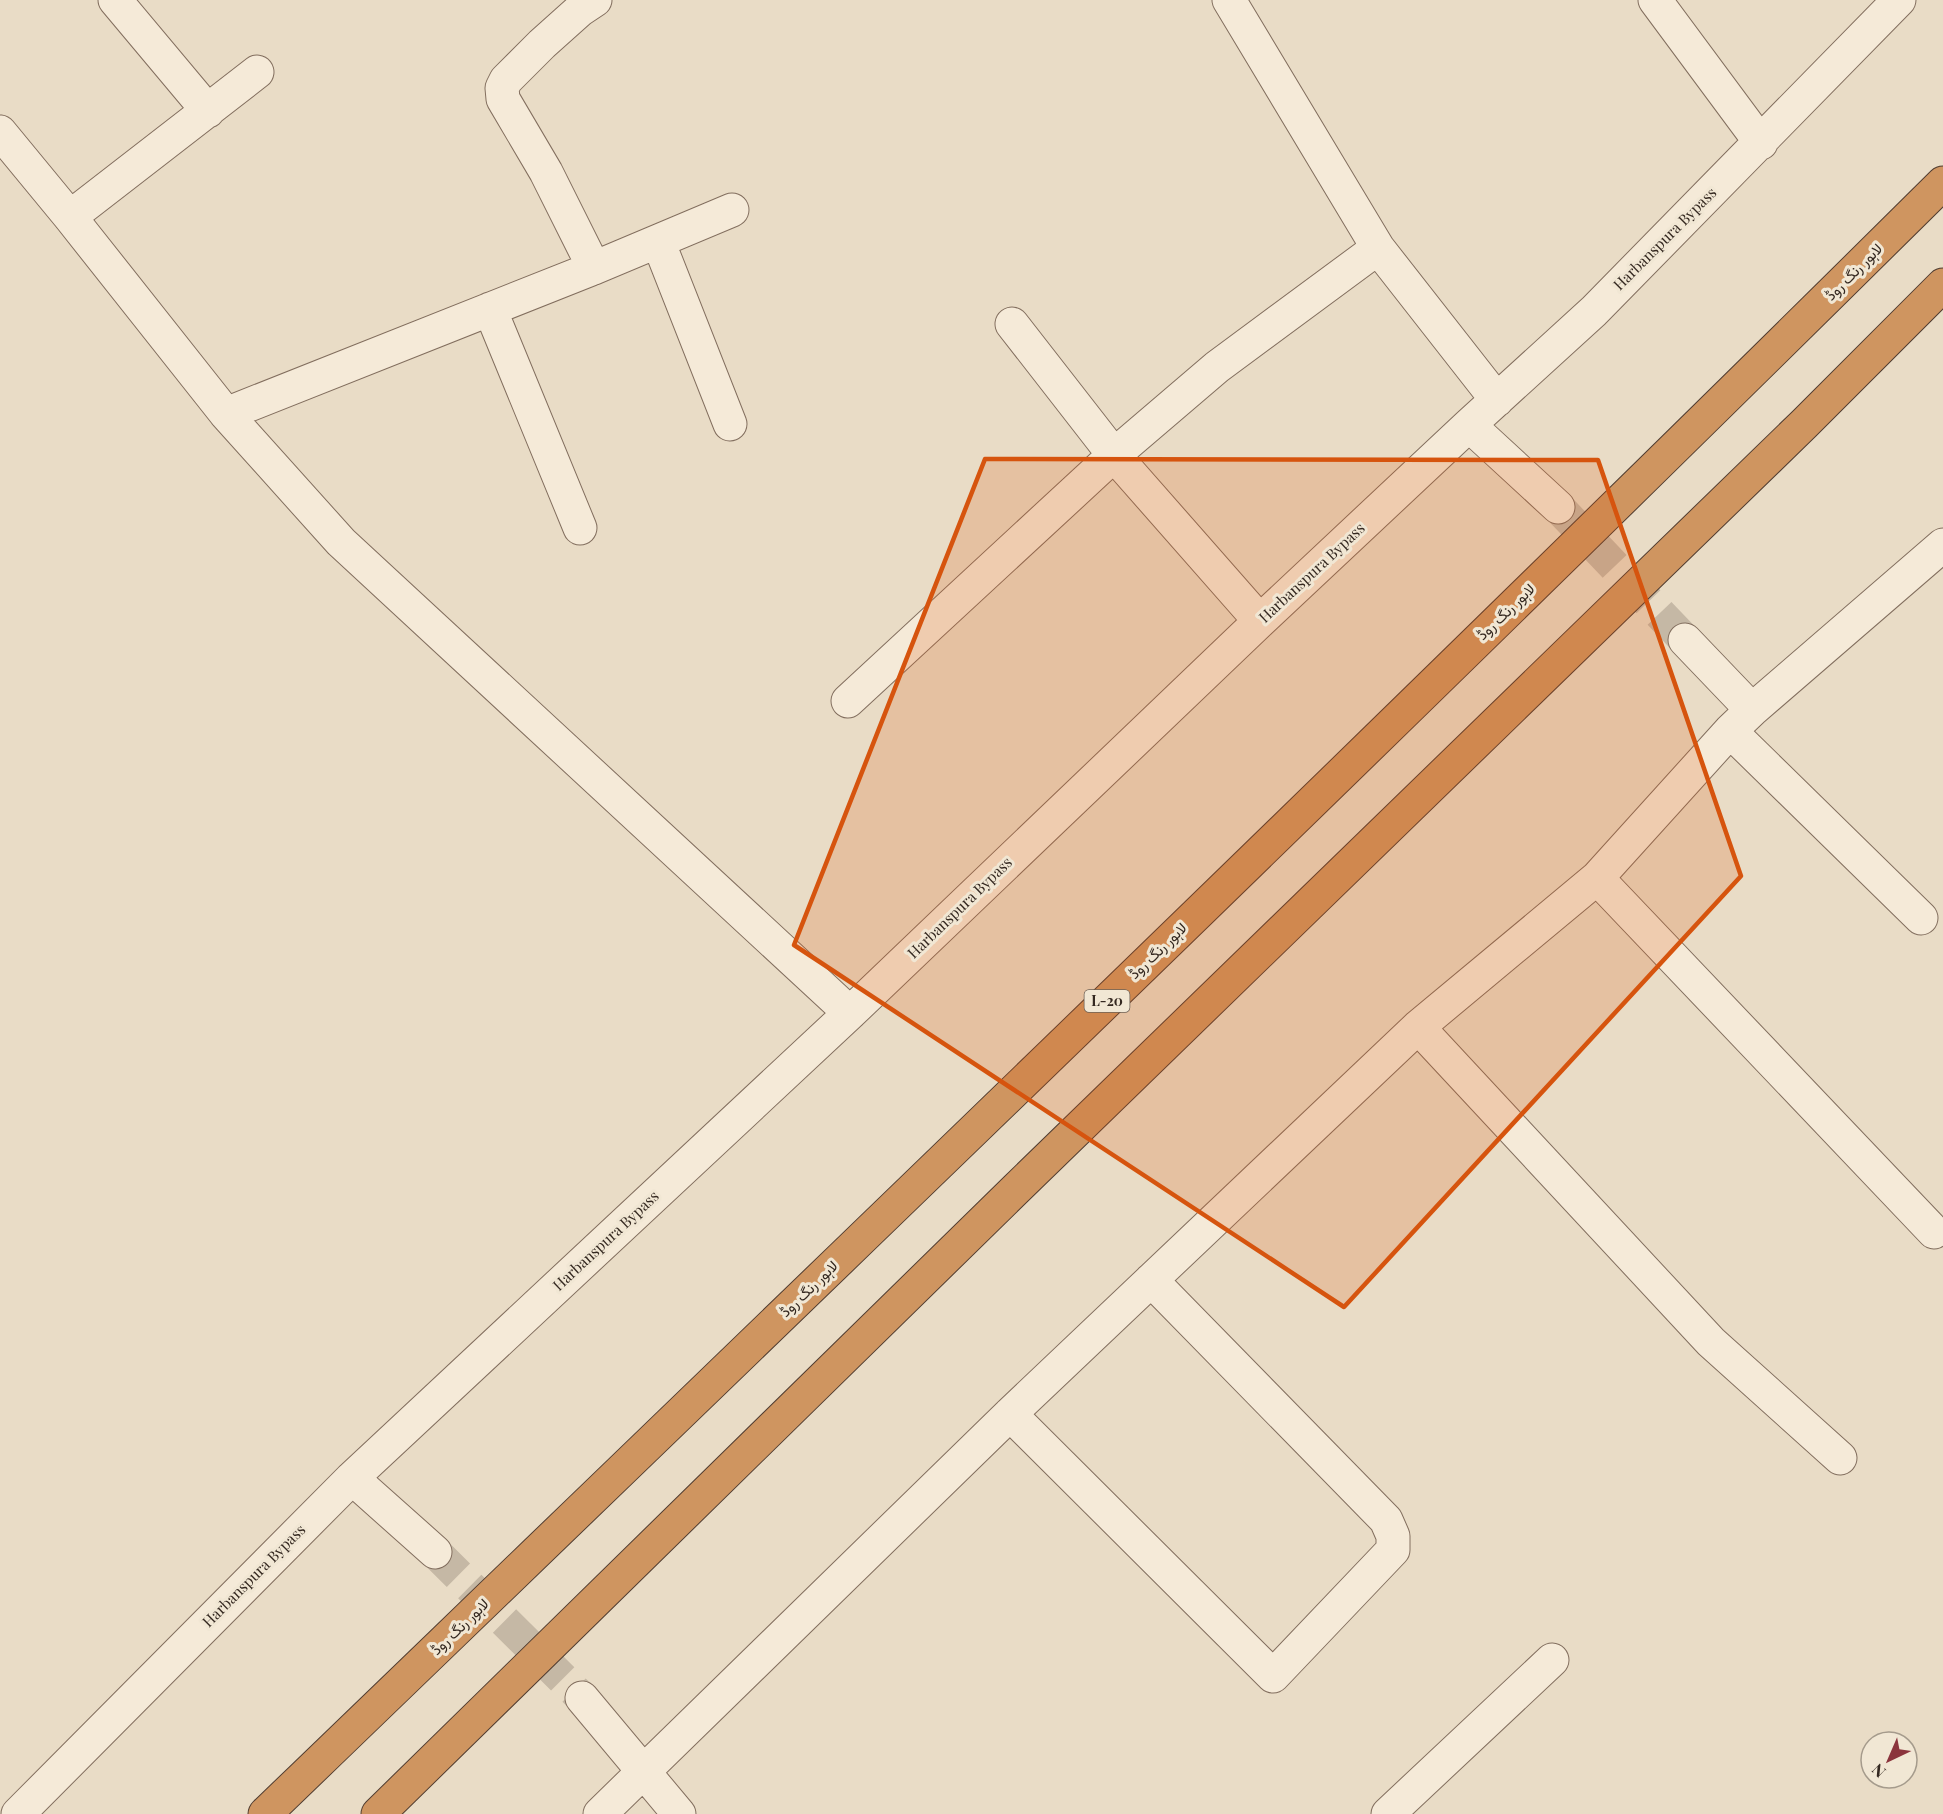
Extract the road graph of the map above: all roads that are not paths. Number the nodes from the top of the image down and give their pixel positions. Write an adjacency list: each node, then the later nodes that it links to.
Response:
1 (115, 0): 7 (street)
2 (595, 0): 15 (street)
3 (1229, 0): 14 (street)
4 (1655, 0): 9 (street)
5 (1899, 0): 9 (street, Harbanspura Bypass)
6 (257, 72): 7 (street)
7 (208, 111): 12 (street)
8 (0, 132): 12 (street)
9 (1761, 143): 19 (street, Harbanspura Bypass)
10 (1943, 183): 45 (highway, لاہور رنگ روڈ / L-20)
11 (732, 210): 13 (street)
12 (70, 217): 20 (street)
13 (658, 242): 15 (street); 21 (street)
14 (1378, 248): 19 (street); 23 (street)
15 (594, 268): 17 (street)
16 (1943, 285): 46 (highway)
17 (490, 309): 20 (street); 25 (street)
18 (1012, 324): 23 (street)
19 (1497, 400): 22 (street, Harbanspura Bypass)
20 (226, 414): 33 (street)
21 (730, 424)
22 (1469, 425): 24 (street); 27 (street, Harbanspura Bypass)
23 (1114, 455): 27 (street); 29 (street)
24 (1558, 507)
25 (580, 528)
26 (1943, 545): 30 (street)
27 (1260, 621): 33 (street, Harbanspura Bypass)
28 (1685, 640): 30 (street)
29 (848, 701)
30 (1741, 720): 31 (street); 32 (street)
31 (1597, 878): 34 (street); 35 (street)
32 (1921, 918)
33 (850, 1013): 39 (street, Harbanspura Bypass)
34 (1418, 1026): 36 (street); 38 (street)
35 (1934, 1233)
36 (1151, 1280): 37 (street); 37 (street)
37 (1010, 1414): 43 (street)
38 (1840, 1458)
39 (352, 1478): 40 (street); 44 (street, Harbanspura Bypass)
40 (435, 1552)
41 (1552, 1660): 49 (street)
42 (582, 1698): 43 (street)
43 (642, 1772): 47 (street); 48 (street)
44 (18, 1814)
45 (265, 1814)
46 (378, 1814)
47 (600, 1814)
48 (679, 1814)
49 (1388, 1814)

